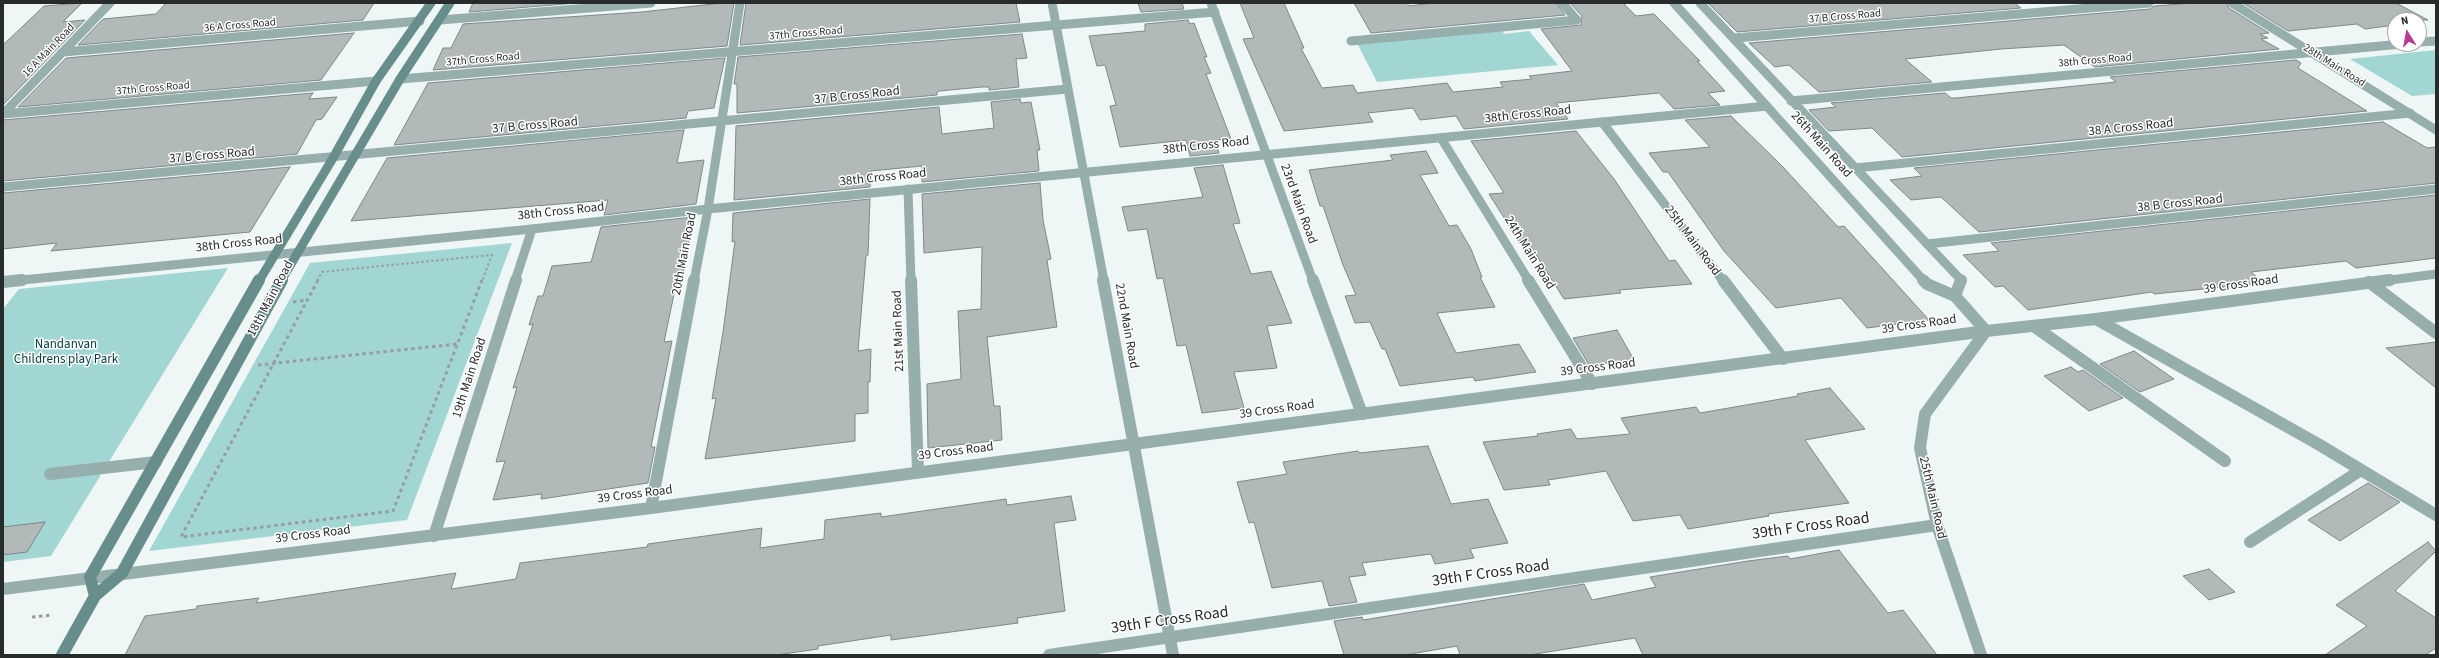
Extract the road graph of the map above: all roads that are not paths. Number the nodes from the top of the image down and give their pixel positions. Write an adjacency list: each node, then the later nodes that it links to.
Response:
1 (110, 3): 19 (street, 16 A Main Road)
2 (431, 3): 14 (main road, 18th Main Road)
3 (450, 3): 13 (main road, 18th Main Road)
4 (651, 3): 13 (street)
5 (740, 3): 20 (street, 20th Main Road)
6 (1052, 3): 15 (street, 22nd Main Road)
7 (1562, 3): 17 (street)
8 (1674, 3): 26 (street, 26th Main Road)
9 (1700, 3): 16 (street, 26th Main Road)
10 (2149, 3): 16 (street, 37 B Cross Road)
11 (2232, 3): 21 (street, 28th Main Road)
12 (1213, 8): 15 (street, 37th Cross Road); 33 (street, 23rd Main Road)
13 (440, 20): 22 (main road, 18th Main Road)
14 (420, 21): 19 (street, 36 A Cross Road); 23 (main road, 18th Main Road)
15 (1057, 25): 20 (street, 37th Cross Road); 24 (street, 22nd Main Road)
16 (1734, 38): 25 (street, 26th Main Road)
17 (1351, 41)
18 (2387, 46): 21 (street, 38th Cross Road)
19 (63, 52): 27 (street, 16 A Main Road)
20 (732, 52): 22 (street, 37th Cross Road); 29 (street, 20th Main Road)
21 (2312, 53): 25 (street, 38th Cross Road); 28 (street, 28th Main Road)
22 (400, 79): 34 (main road, 18th Main Road)
23 (376, 81): 27 (street, 37th Cross Road); 35 (main road, 18th Main Road)
24 (1068, 89): 29 (street, 37 B Cross Road); 37 (street, 22nd Main Road)
25 (1791, 101): 36 (street, 26th Main Road)
26 (1767, 106): 30 (street, 38th Cross Road); 49 (street, 26th Main Road)
27 (3, 114)
28 (2410, 114): 31 (street, 28th Main Road); 36 (street, 38 A Cross Road)
29 (722, 122): 34 (street, 37 B Cross Road); 41 (street, 20th Main Road)
30 (1602, 122): 32 (street, 38th Cross Road); 54 (street, 25th Main Road)
31 (2436, 130)
32 (1441, 138): 33 (street, 38th Cross Road); 55 (street, 24th Main Road)
33 (1266, 155): 37 (street, 38th Cross Road); 56 (street, 23rd Main Road)
34 (353, 156): 35 (street, 37 B Cross Road); 44 (main road, 18th Main Road)
35 (333, 158): 38 (street, 37 B Cross Road); 45 (main road, 18th Main Road)
36 (1854, 168): 43 (street, 26th Main Road)
37 (1084, 172): 39 (street, 38th Cross Road); 57 (street, 22nd Main Road)
38 (3, 188)
39 (908, 189): 41 (street, 38th Cross Road); 61 (street, 21st Main Road)
40 (2436, 190): 43 (street, 38 B Cross Road)
41 (708, 209): 42 (street, 38th Cross Road); 63 (street, 20th Main Road)
42 (532, 230): 44 (street, 38th Cross Road); 66 (street, 19th Main Road)
43 (1927, 244): 49 (street, 26th Main Road)
44 (296, 253): 45 (street, 38th Cross Road); 68 (main road, 18th Main Road)
45 (274, 255): 47 (street, 38th Cross Road); 59 (main road, 18th Main Road)
46 (2436, 274): 48 (street, 39 Cross Road)
47 (3, 282)
48 (2369, 282): 50 (street, 39 Cross Road); 53 (street)
49 (1954, 296): 52 (street, 26th Main Road)
50 (2096, 319): 51 (street, 39 Cross Road); 60 (street)
51 (2035, 327): 52 (street, 39 Cross Road); 58 (street)
52 (1986, 330): 54 (street, 39 Cross Road); 65 (street, 25th Main Road)
53 (2436, 333)
54 (1783, 359): 55 (street, 39 Cross Road)
55 (1592, 384): 56 (street, 39 Cross Road)
56 (1362, 414): 57 (street, 39 Cross Road)
57 (1134, 444): 61 (street, 39 Cross Road); 72 (street, 22nd Main Road)
58 (2225, 461)
59 (156, 462): 62 (street); 69 (main road, 18th Main Road)
60 (2361, 470): 64 (street); 67 (street)
61 (918, 472): 63 (street, 39 Cross Road)
62 (50, 474)
63 (651, 508): 66 (street, 39 Cross Road)
64 (2436, 515)
65 (1937, 525): 72 (street, 39th F Cross Road); 76 (street, 25th Main Road)
66 (434, 536): 68 (street, 39 Cross Road)
67 (2250, 542)
68 (122, 573): 69 (street, 39 Cross Road); 71 (main road, 18th Main Road)
69 (90, 577): 70 (street, 39 Cross Road); 71 (main road)
70 (3, 589)
71 (95, 596): 73 (main road, 18th Main Road)
72 (1169, 638): 74 (street, 39th F Cross Road); 75 (street, 22nd Main Road)
73 (62, 655)
74 (1050, 655)
75 (1173, 655)
76 (1981, 655)

